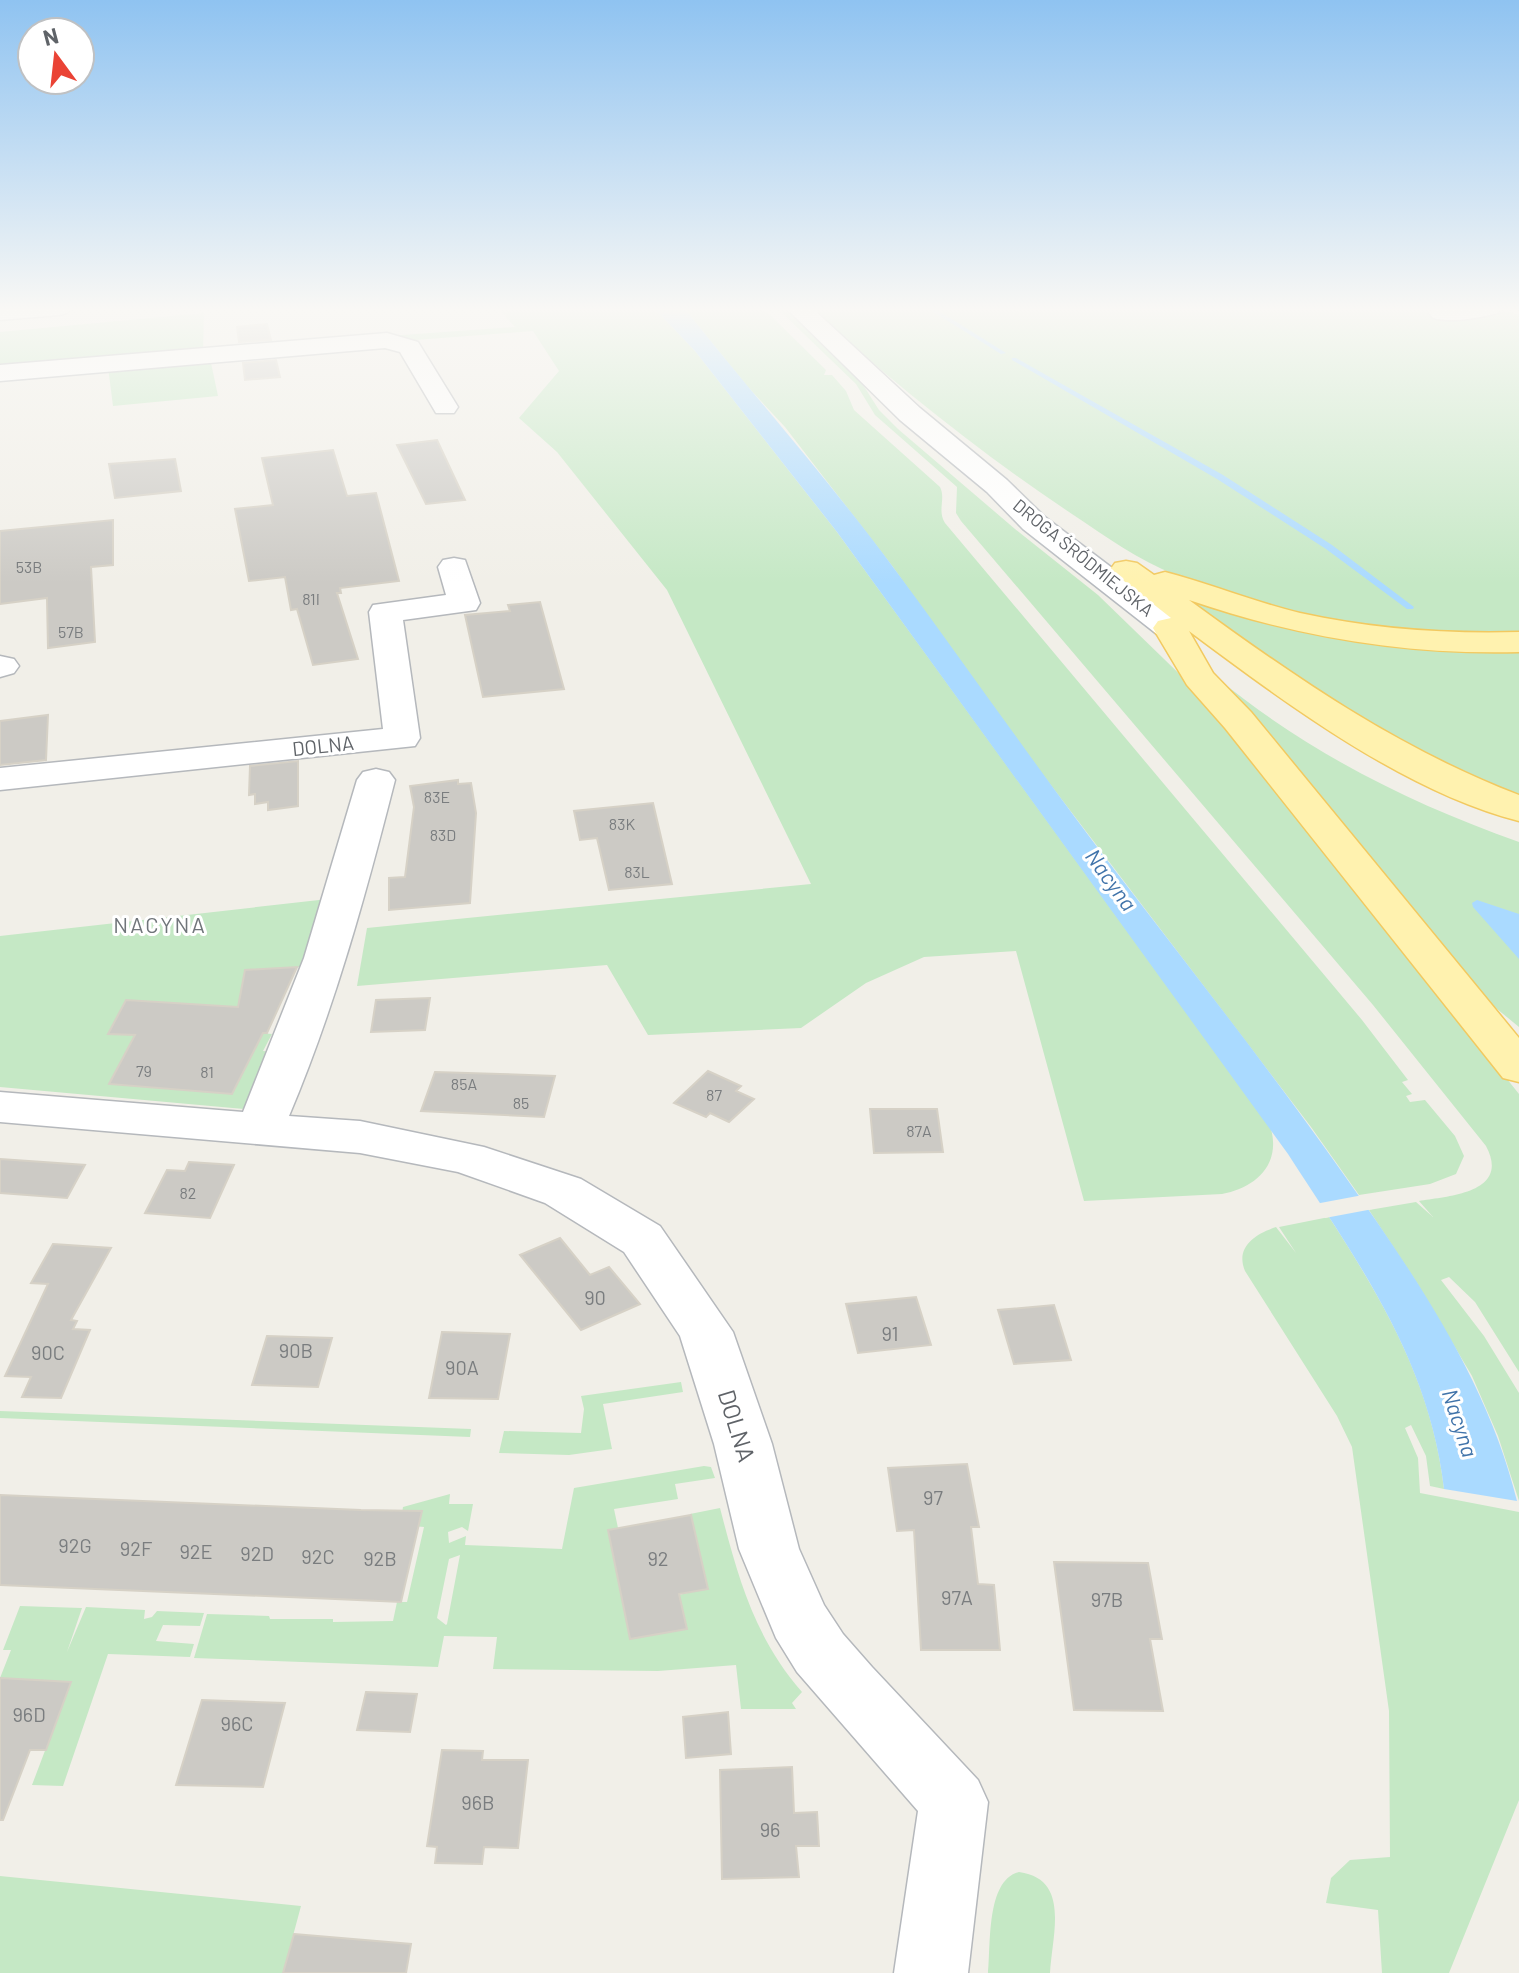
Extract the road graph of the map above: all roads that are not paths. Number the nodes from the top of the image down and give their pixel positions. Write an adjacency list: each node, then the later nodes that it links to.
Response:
1 (441, 400): 3 (street)
2 (896, 400): 4 (street, DROGA ŚRÓDMIEJSKA)
3 (445, 407)
4 (997, 486): 6 (street, DROGA ŚRÓDMIEJSKA); 7 (street, DROGA ŚRÓDMIEJSKA)
5 (454, 567): 9 (street, DOLNA)
6 (1126, 570): 8 (main road); 11 (main road)
7 (1170, 628): 12 (main road); 13 (main road)
8 (1519, 642)
9 (0, 779)
10 (376, 780): 15 (street)
11 (1519, 809)
12 (1519, 833)
13 (1519, 1068)
14 (0, 1107): 15 (street, DOLNA)
15 (259, 1130): 16 (street, DOLNA)
16 (931, 1973)

